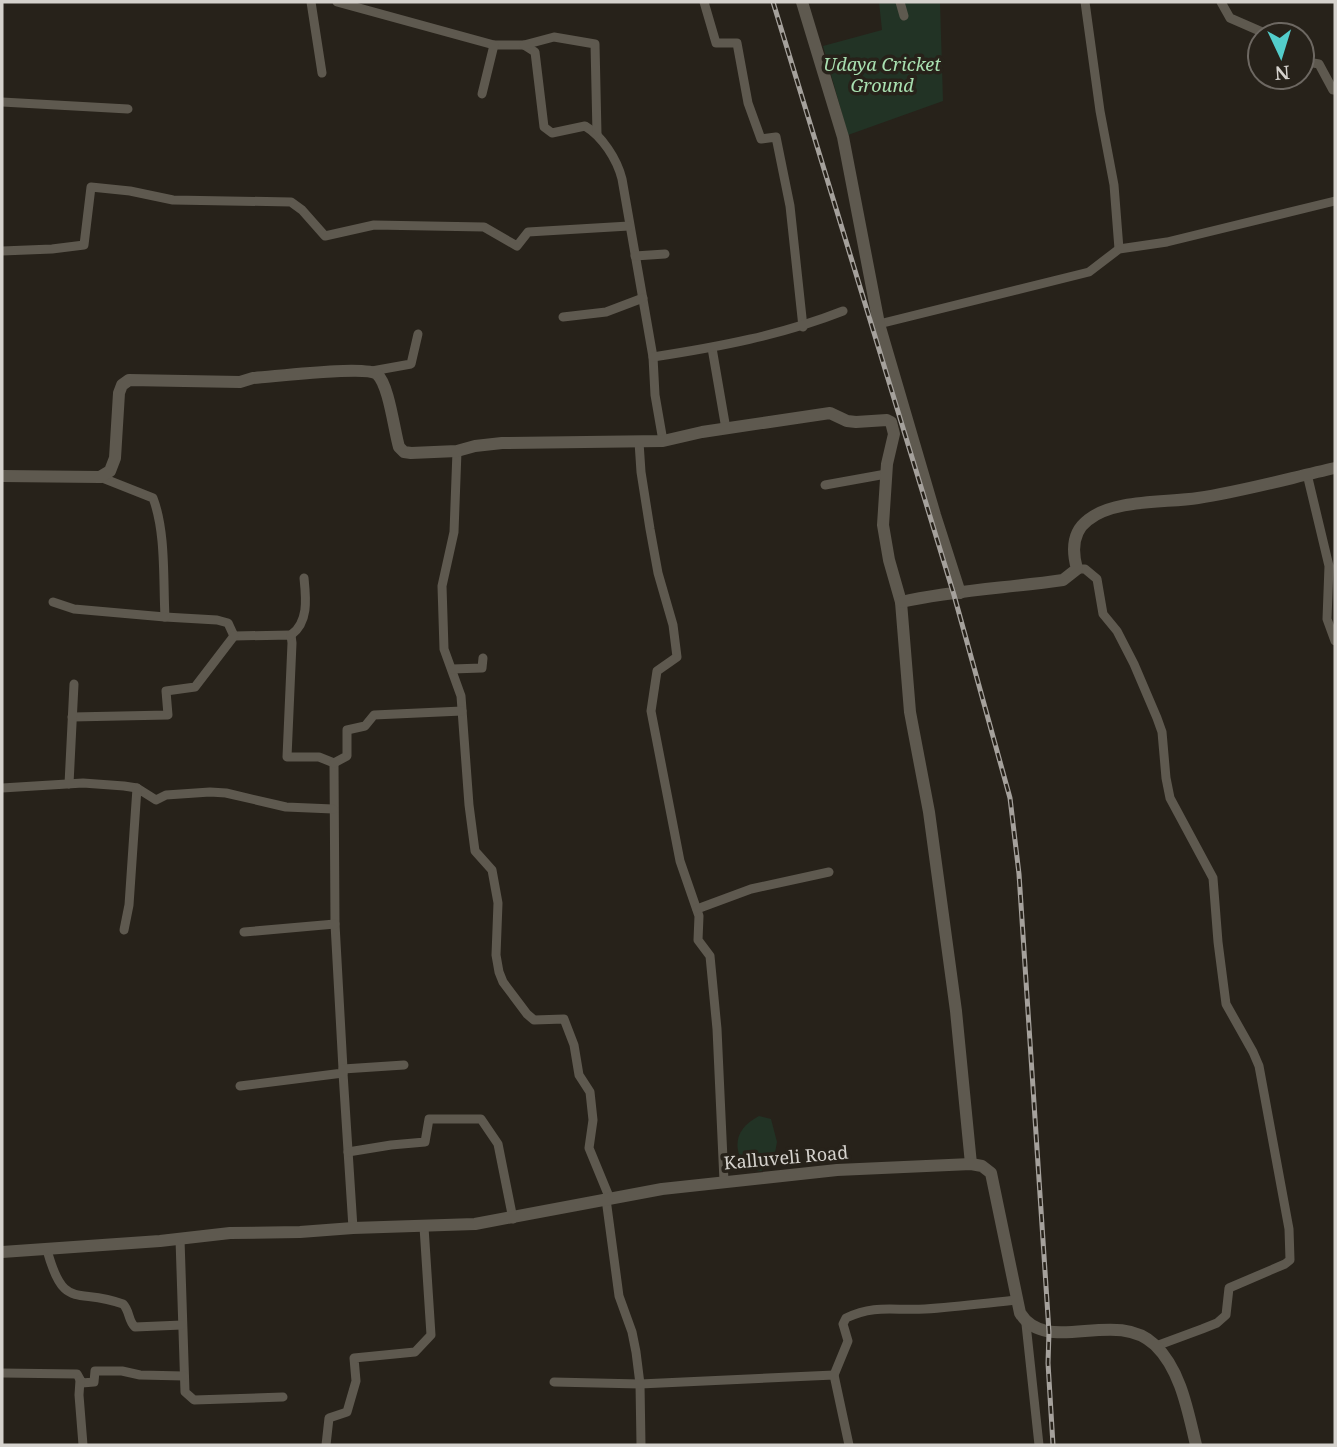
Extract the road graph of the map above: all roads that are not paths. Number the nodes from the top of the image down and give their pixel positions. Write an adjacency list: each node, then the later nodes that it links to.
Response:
1 (311, 2): 13 (street)
2 (337, 2): 10 (street)
3 (704, 2): 29 (street)
4 (802, 2): 28 (street)
5 (900, 2): 8 (street)
6 (1085, 2): 21 (street)
7 (1221, 2): 9 (street)
8 (904, 16)
9 (1246, 26)
10 (494, 45): 11 (street); 15 (street)
11 (524, 45): 18 (street); 18 (street)
12 (1316, 63): 14 (street)
13 (322, 73)
14 (1335, 90)
15 (482, 94)
16 (2, 102): 17 (street)
17 (128, 109)
18 (597, 134): 20 (street)
19 (1335, 201): 21 (street)
20 (629, 226): 22 (street); 24 (street)
21 (1119, 249): 28 (street)
22 (2, 251)
23 (665, 254): 24 (street)
24 (635, 256): 25 (street)
25 (643, 298): 27 (street); 32 (street)
26 (843, 311): 29 (street)
27 (563, 317)
28 (879, 324): 46 (street)
29 (803, 327): 31 (street)
30 (418, 334): 33 (street)
31 (712, 348): 32 (street); 34 (street)
32 (653, 356): 35 (street)
33 (370, 371): 37 (street); 42 (street)
34 (726, 429): 35 (street); 39 (street)
35 (663, 441): 36 (street)
36 (639, 442): 37 (street); 64 (street)
37 (457, 451): 54 (street)
38 (1335, 468): 40 (street)
39 (886, 474): 43 (street); 48 (street)
40 (1307, 474): 44 (street); 52 (street)
41 (2, 476): 42 (street)
42 (106, 476): 49 (street)
43 (825, 485)
44 (1077, 569): 46 (street); 84 (street)
45 (304, 578): 50 (street)
46 (960, 593): 48 (street)
47 (53, 602): 49 (street)
48 (901, 603): 72 (street)
49 (165, 617): 51 (street)
50 (291, 635): 51 (street); 58 (street)
51 (234, 636): 57 (street)
52 (1335, 641)
53 (483, 658): 54 (street)
54 (452, 669): 56 (street)
55 (74, 684): 57 (street)
56 (462, 712): 58 (street); 74 (street)
57 (72, 717): 59 (street)
58 (334, 763): 62 (street)
59 (69, 784): 60 (street); 61 (street)
60 (2, 788)
61 (137, 788): 62 (street); 66 (street)
62 (333, 809): 65 (street)
63 (829, 872): 64 (street)
64 (697, 909): 73 (street)
65 (335, 924): 67 (street); 69 (street)
66 (124, 930)
67 (244, 932)
68 (404, 1065): 69 (street)
69 (343, 1071): 70 (street); 71 (street)
70 (240, 1086)
71 (348, 1152): 75 (street); 77 (street)
72 (971, 1164): 73 (street, Kalluveli Road); 81 (street)
73 (724, 1181): 74 (street, Kalluveli Road)
74 (608, 1199): 75 (street, Kalluveli Road); 90 (street)
75 (513, 1219): 76 (street, Kalluveli Road)
76 (424, 1227): 77 (street, Kalluveli Road); 93 (street)
77 (353, 1228): 78 (street, Kalluveli Road)
78 (180, 1239): 79 (street, Kalluveli Road); 83 (street)
79 (47, 1250): 80 (street, Kalluveli Road); 83 (street)
80 (2, 1252)
81 (1017, 1300): 82 (street); 86 (street)
82 (1027, 1324): 84 (street); 96 (street)
83 (182, 1325): 87 (street)
84 (1156, 1346): 97 (street)
85 (2, 1373): 88 (street)
86 (834, 1375): 90 (street); 95 (street)
87 (184, 1376): 88 (street); 91 (street)
88 (80, 1380): 92 (street)
89 (554, 1382): 90 (street)
90 (640, 1384): 94 (street)
91 (283, 1397)
92 (83, 1445)
93 (326, 1445)
94 (641, 1445)
95 (849, 1445)
96 (1039, 1445)
97 (1196, 1445)

